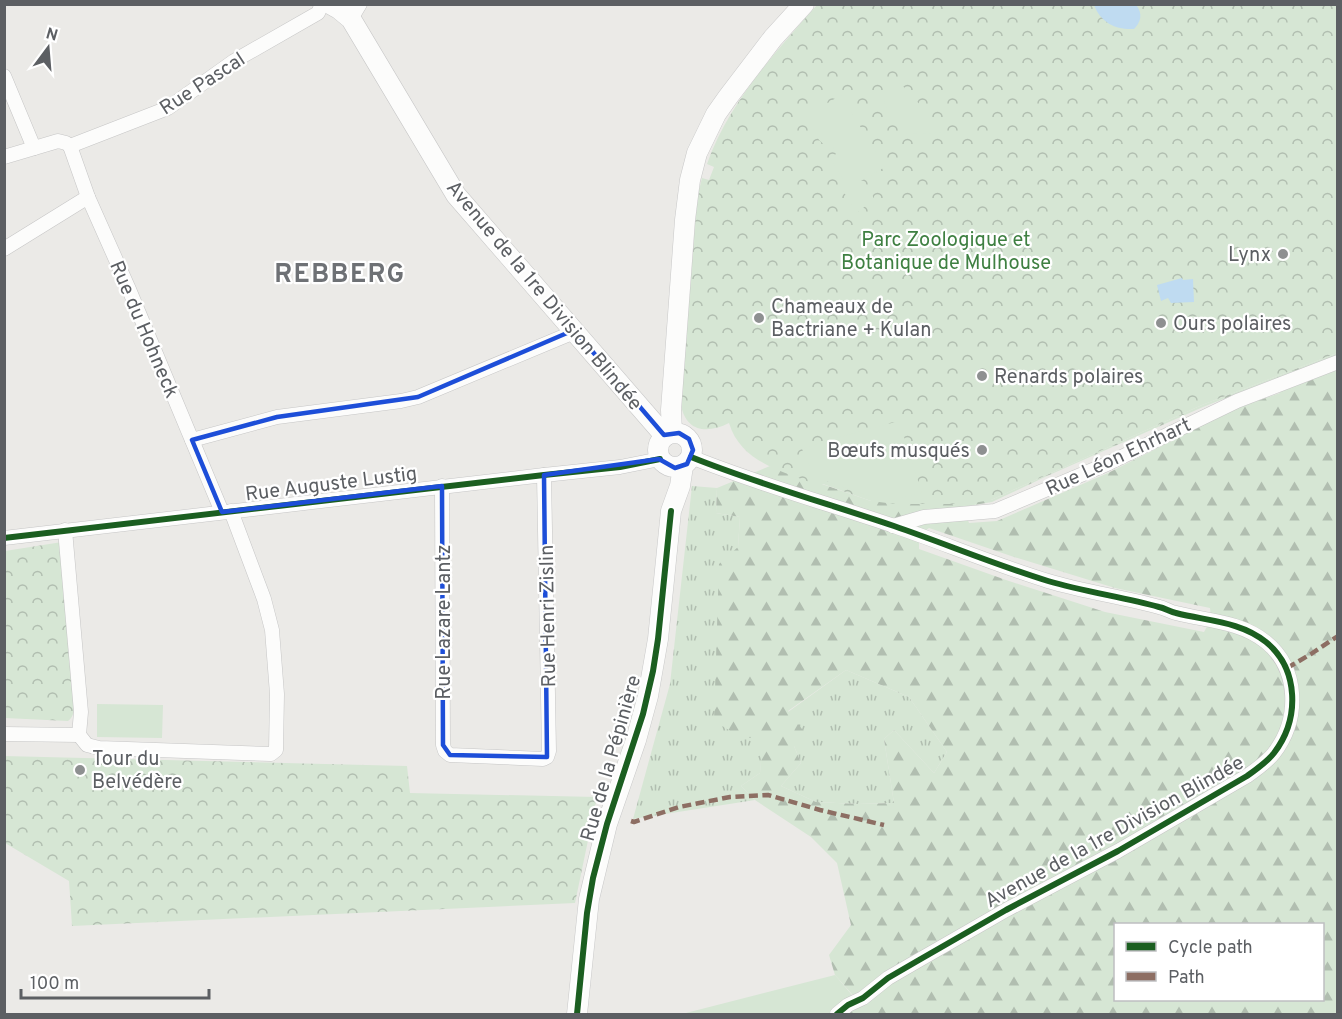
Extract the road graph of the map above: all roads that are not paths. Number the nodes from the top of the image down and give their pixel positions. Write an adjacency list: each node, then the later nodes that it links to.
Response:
1 (322, 4): 6 (street, Rue Pascal)
2 (330, 4): 4 (main road, Avenue de la 1re Division Blindée)
3 (804, 4): 13 (main road)
4 (356, 12): 11 (main road, Avenue de la 1re Division Blindée)
5 (4, 76): 7 (street)
6 (69, 146): 7 (street, Rue Pascal); 9 (street, Rue du Hohneck)
7 (34, 148): 8 (street, Rue Pascal)
8 (4, 157)
9 (88, 197): 10 (street); 14 (street, Rue du Hohneck)
10 (4, 249)
11 (574, 330): 13 (main road, Avenue de la 1re Division Blindée); 14 (street)
12 (1338, 362): 19 (street, Rue Léon Ehrhart)
13 (669, 434): 15 (main road); 15 (main road)
14 (192, 440): 18 (street, Rue du Hohneck)
15 (675, 462): 16 (street, Rue Auguste Lustig); 19 (street, Avenue de la 1re Division Blindée); 25 (main road, Rue de la Pépinière)
16 (544, 475): 17 (street, Rue Auguste Lustig); 24 (street, Rue Henri Zislin)
17 (442, 486): 18 (street, Rue Auguste Lustig); 24 (street, Rue Lazare Lantz)
18 (226, 512): 20 (street, Rue Auguste Lustig); 23 (street, Rue du Hohneck)
19 (893, 526): 26 (street, Avenue de la 1re Division Blindée)
20 (65, 530): 21 (street, Rue Auguste Lustig); 23 (street)
21 (4, 538)
22 (4, 734): 23 (street)
23 (79, 735)
24 (450, 755)
25 (577, 1014)
26 (837, 1014)

